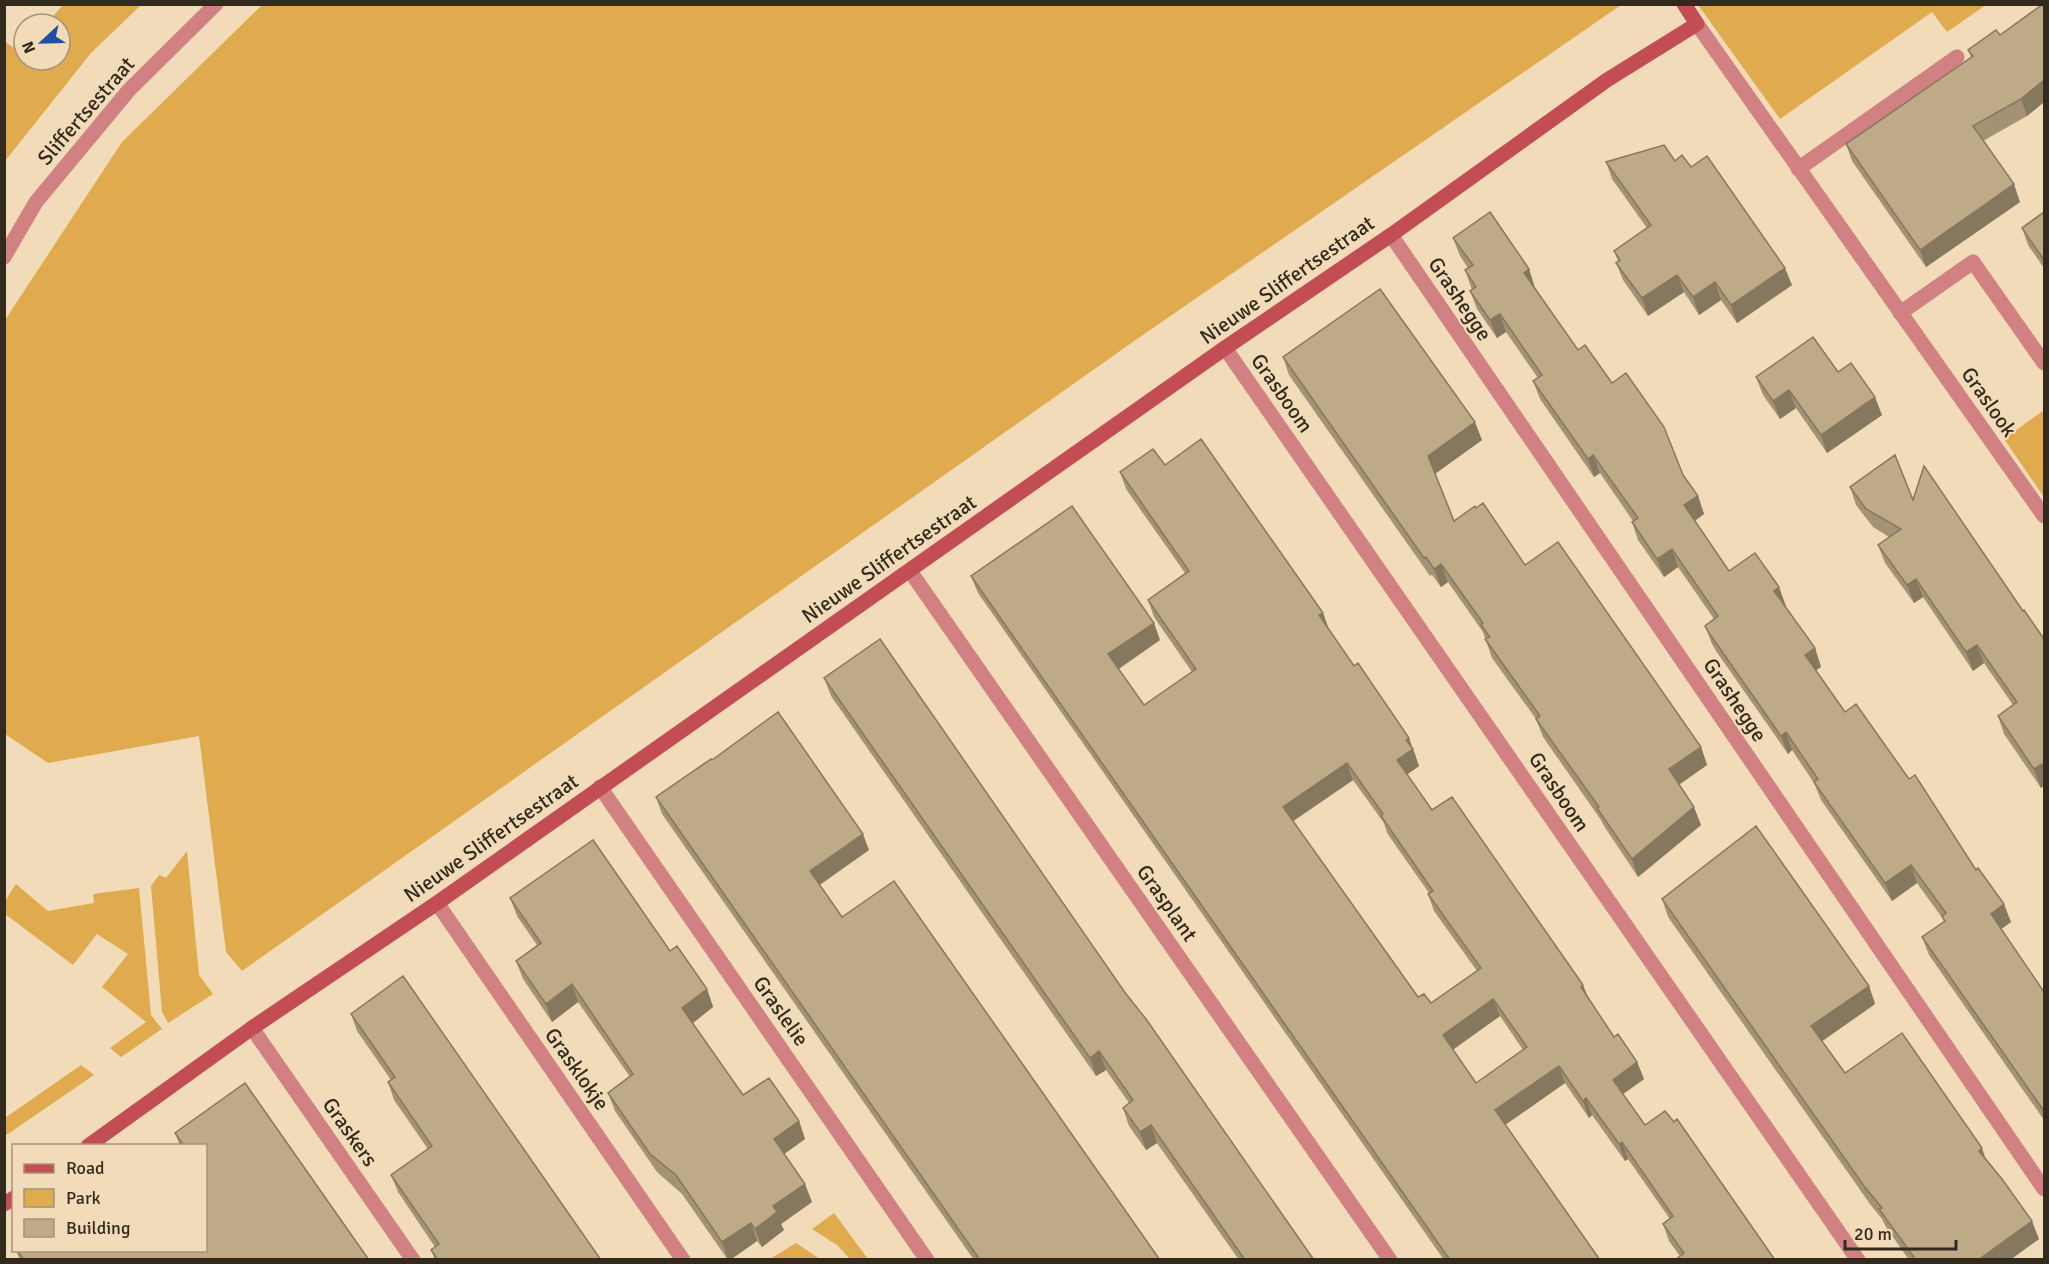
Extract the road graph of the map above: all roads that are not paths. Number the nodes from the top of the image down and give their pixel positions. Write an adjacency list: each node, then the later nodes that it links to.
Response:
1 (216, 4): 7 (street, Sliffertsestraat)
2 (1684, 4): 3 (street)
3 (1697, 24): 5 (street, Graslook); 6 (street, Nieuwe Sliffertsestraat)
4 (1957, 57): 5 (street)
5 (1798, 169): 8 (street, Graslook)
6 (1391, 235): 9 (street, Nieuwe Sliffertsestraat); 17 (street, Grashegge)
7 (4, 257)
8 (1900, 313): 10 (street); 11 (street, Graslook)
9 (1225, 348): 12 (street, Nieuwe Sliffertsestraat); 22 (street, Grasboom)
10 (2044, 363)
11 (2044, 516)
12 (910, 571): 13 (street, Nieuwe Sliffertsestraat); 21 (street, Grasplant)
13 (600, 787): 14 (street, Nieuwe Sliffertsestraat); 20 (street, Graslelie)
14 (437, 903): 15 (street, Nieuwe Sliffertsestraat); 19 (street, Grasklokje)
15 (252, 1028): 16 (street, Nieuwe Sliffertsestraat); 18 (street, Graskers)
16 (91, 1144)
17 (2044, 1189)
18 (413, 1260)
19 (683, 1260)
20 (927, 1260)
21 (1390, 1260)
22 (1858, 1260)

